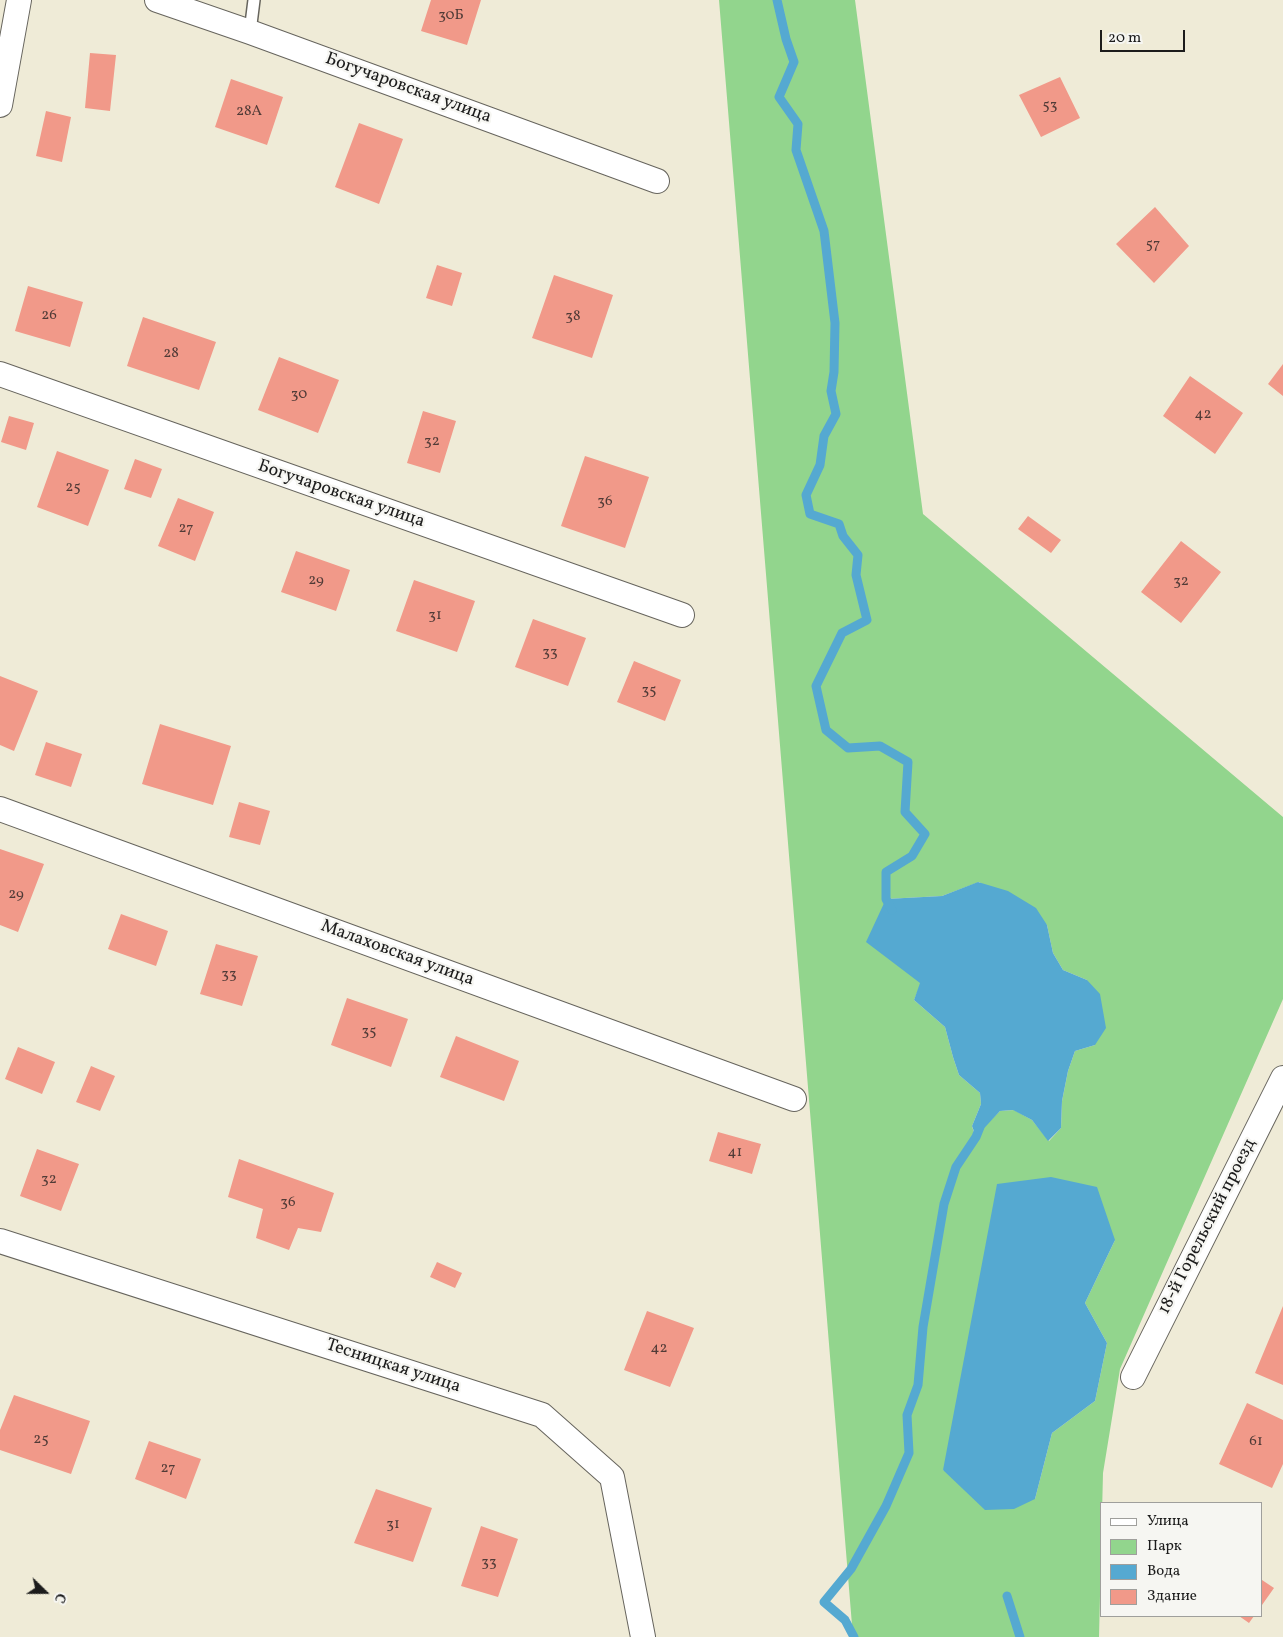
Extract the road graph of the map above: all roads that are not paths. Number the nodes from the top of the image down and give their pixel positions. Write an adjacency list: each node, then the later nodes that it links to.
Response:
1 (19, 0): 5 (street)
2 (157, 0): 4 (street, Богучаровская улица)
3 (254, 0): 4 (lane)
4 (250, 32): 6 (street, Богучаровская улица)
5 (0, 105)
6 (657, 181)
7 (0, 374): 8 (street, Богучаровская улица)
8 (682, 615)
9 (0, 809): 11 (street, Малаховская улица)
10 (1283, 1078): 13 (street, 18-й Горельский проезд)
11 (794, 1099)
12 (0, 1241): 14 (street, Тесницкая улица)
13 (1134, 1376)
14 (643, 1637)

